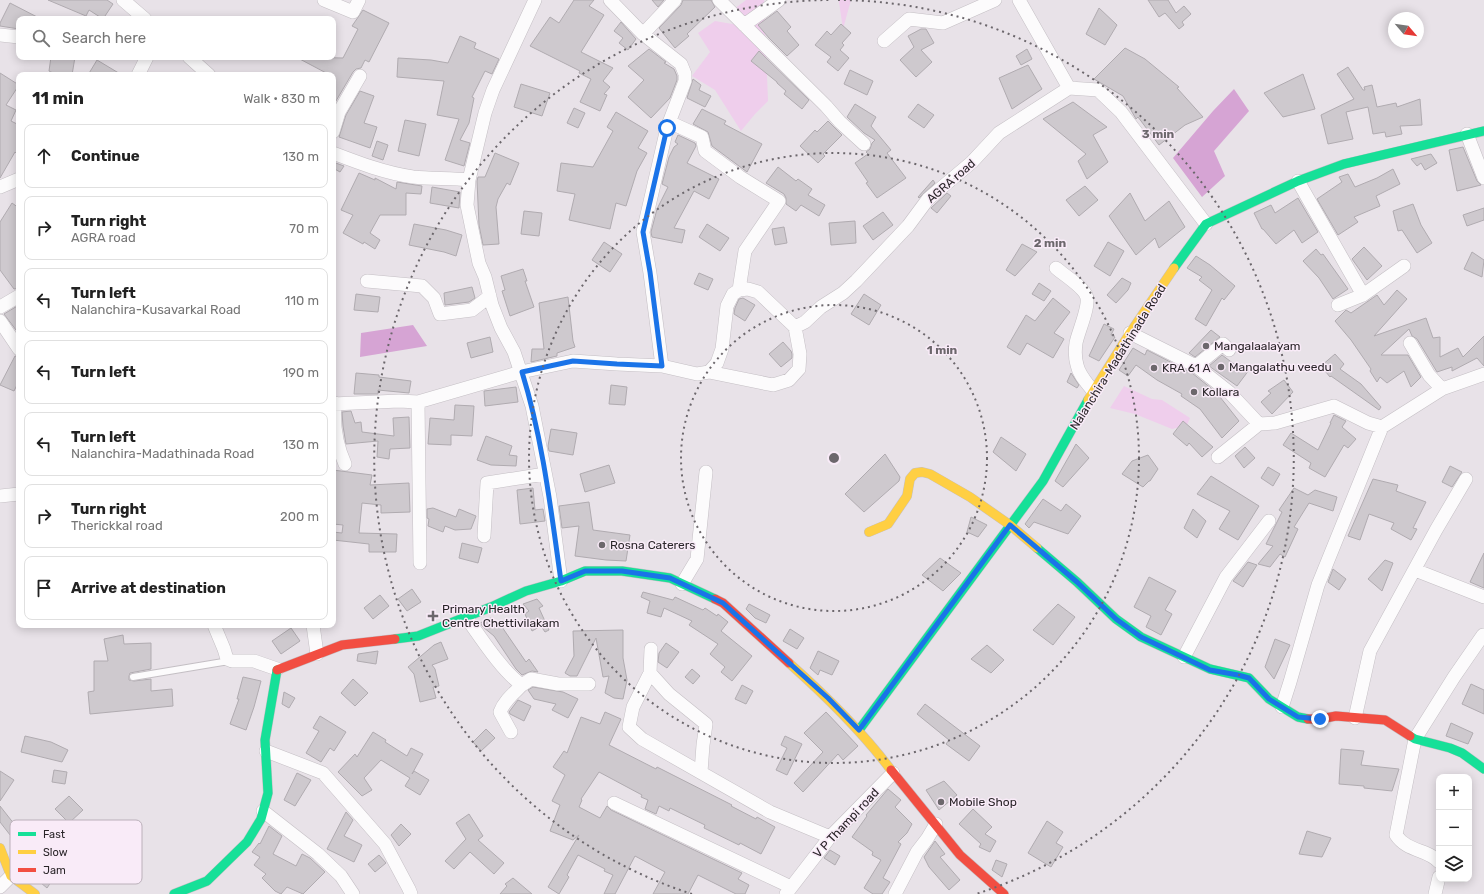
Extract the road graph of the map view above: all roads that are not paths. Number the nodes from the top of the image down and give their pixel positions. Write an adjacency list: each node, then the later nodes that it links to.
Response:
1 (123, 0): 11 (street)
2 (324, 0): 3 (street)
3 (359, 0)
4 (535, 0): 31 (street)
5 (610, 0): 13 (street)
6 (674, 0): 13 (street)
7 (719, 0): 12 (street)
8 (779, 0): 12 (street)
9 (994, 0): 16 (street)
10 (1019, 0): 22 (street)
11 (142, 16)
12 (744, 25): 27 (street)
13 (643, 34): 24 (street)
14 (0, 35): 15 (street)
15 (16, 37)
16 (884, 41)
17 (146, 60): 19 (street)
18 (192, 60): 20 (street)
19 (140, 72)
20 (206, 72)
21 (360, 76): 23 (street)
22 (1069, 88): 34 (street); 45 (street, AGRA road)
23 (336, 122)
24 (669, 122): 38 (street); 50 (street)
25 (1484, 130): 26 (street, Nalanchira-Madathinada Road)
26 (1467, 134): 29 (street); 32 (street, Nalanchira-Madathinada Road)
27 (864, 144)
28 (336, 154): 31 (street)
29 (1484, 178)
30 (16, 180): 33 (street)
31 (469, 180): 40 (street)
32 (1298, 181): 34 (street, Nalanchira-Madathinada Road); 39 (street)
33 (0, 187)
34 (1206, 224): 46 (street, Nalanchira-Madathinada Road)
35 (1404, 266): 39 (street)
36 (1056, 268): 56 (street)
37 (367, 280): 40 (street)
38 (739, 290): 45 (street); 53 (street)
39 (1363, 295): 42 (street)
40 (490, 296): 52 (street)
41 (16, 298): 43 (street)
42 (1338, 305)
43 (0, 307)
44 (0, 321): 48 (street)
45 (795, 327): 53 (street)
46 (1130, 333): 51 (street); 56 (street, Nalanchira-Madathinada Road)
47 (1410, 343): 55 (street)
48 (16, 345)
49 (1229, 350): 51 (street)
50 (662, 366): 52 (street); 53 (street)
51 (1196, 366): 59 (street)
52 (522, 372): 57 (street); 65 (street)
53 (709, 372)
54 (1484, 374): 55 (street)
55 (1442, 389): 60 (street)
56 (1093, 391): 70 (street, Nalanchira-Madathinada Road)
57 (418, 402): 58 (street); 73 (street)
58 (336, 403)
59 (1259, 424): 60 (street); 62 (street)
60 (1382, 427): 91 (street)
61 (336, 436): 63 (street)
62 (1218, 457)
63 (345, 464)
64 (706, 472): 76 (street)
65 (545, 474): 72 (street); 75 (street)
66 (1466, 478): 74 (street)
67 (16, 494): 68 (street)
68 (0, 496)
69 (1269, 521): 84 (street)
70 (1010, 525): 71 (street); 84 (street); 93 (street, Nalanchira-Madathinada Road)
71 (869, 532)
72 (484, 536)
73 (420, 563)
74 (1415, 570): 77 (street); 92 (street)
75 (561, 581): 76 (street); 78 (street)
76 (682, 584): 93 (street)
77 (1484, 598)
78 (466, 617): 83 (street); 90 (street)
79 (215, 628): 85 (street)
80 (313, 628): 83 (street)
81 (1484, 636): 95 (street)
82 (651, 649): 87 (street)
83 (317, 654): 86 (street)
84 (1184, 657): 91 (street)
85 (229, 661): 86 (street); 88 (lane)
86 (277, 669): 96 (street)
87 (650, 673): 98 (street); 98 (street)
88 (133, 677)
89 (589, 684): 90 (street)
90 (522, 685): 94 (street)
91 (1282, 707): 92 (street)
92 (1355, 718): 95 (street)
93 (859, 730): 99 (street)
94 (511, 732)
95 (1415, 739): 97 (street); 105 (street)
96 (266, 751): 101 (street); 115 (street)
97 (1484, 768)
98 (701, 772): 103 (street)
99 (893, 773): 102 (street); 103 (street, V P Thampi road)
100 (614, 803): 111 (street)
101 (263, 811): 113 (street); 114 (street)
102 (936, 824): 116 (street); 117 (street)
103 (830, 837): 111 (street, V P Thampi road)
104 (0, 848): 106 (street)
105 (1436, 859)
106 (10, 873)
107 (10, 877): 110 (street)
108 (1438, 882): 118 (street)
109 (22, 884): 112 (street)
110 (0, 887)
111 (788, 890)
112 (35, 894)
113 (174, 894)
114 (353, 894)
115 (411, 894)
116 (895, 894)
117 (1004, 894)
118 (1435, 894)

